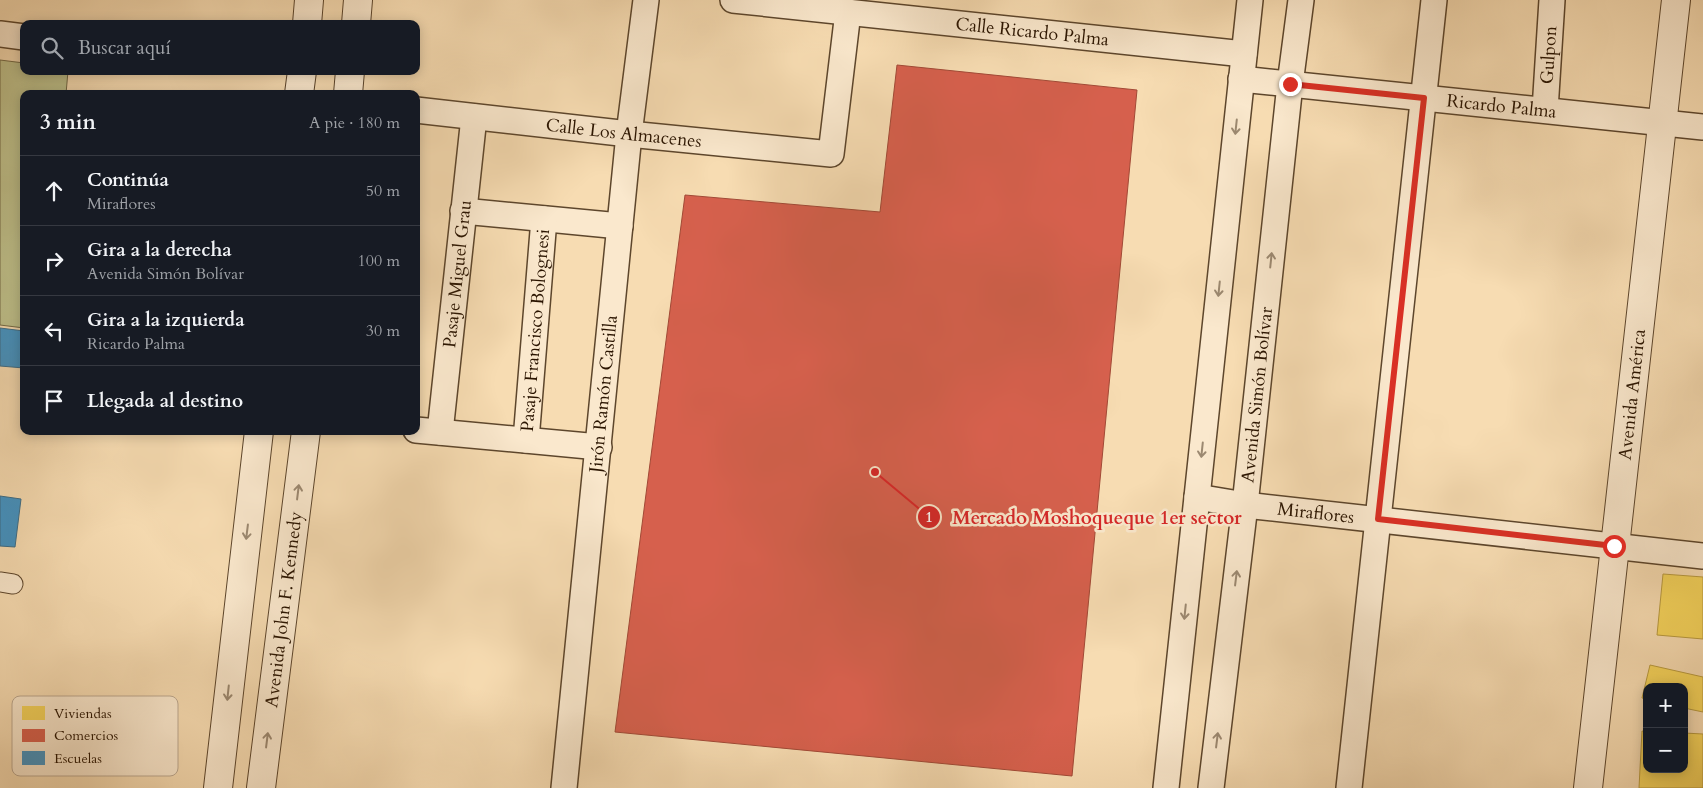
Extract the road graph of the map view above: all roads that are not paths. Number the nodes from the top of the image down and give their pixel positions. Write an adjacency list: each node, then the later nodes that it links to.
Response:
1 (309, 0): 11 (street)
2 (358, 0): 12 (street)
3 (646, 0): 28 (street, Jirón Ramón Castilla)
4 (733, 0): 10 (street, Calle Ricardo Palma)
5 (1250, 0): 15 (street)
6 (1301, 0): 19 (street, Avenida Simón Bolívar)
7 (1434, 0): 22 (street)
8 (1552, 0): 24 (street, Gulpon)
9 (1676, 0): 26 (street, Avenida América)
10 (848, 12): 15 (street, Calle Ricardo Palma); 28 (street, Calle Los Almacenes)
11 (307, 20)
12 (356, 20)
13 (0, 34): 14 (street)
14 (20, 36)
15 (1244, 54): 18 (street)
16 (301, 75): 20 (street)
17 (350, 75): 21 (street)
18 (1242, 79): 19 (street, Ricardo Palma); 37 (street, one-way to 37)
19 (1290, 84): 22 (street, Ricardo Palma); 38 (street, Avenida Simón Bolívar, one-way to 19)
20 (300, 90)
21 (348, 90)
22 (1424, 98): 24 (street, Ricardo Palma); 39 (street)
23 (420, 110): 25 (street, Calle Los Almacenes)
24 (1545, 110): 26 (street, Ricardo Palma)
25 (474, 117): 28 (street, Calle Los Almacenes); 29 (street, Pasaje Miguel Grau)
26 (1662, 122): 27 (street, Ricardo Palma); 40 (street, Avenida América)
27 (1703, 127)
28 (629, 134): 31 (street, Jirón Ramón Castilla)
29 (463, 212): 30 (street); 32 (street, Pasaje Miguel Grau)
30 (544, 219): 31 (street); 35 (street, Pasaje Francisco Bolognesi)
31 (620, 226): 36 (street, Jirón Ramón Castilla)
32 (428, 431): 35 (street)
33 (259, 435): 42 (street, one-way to 42)
34 (305, 435): 43 (street, Avenida John F. Kennedy, one-way to 34)
35 (526, 440): 36 (street)
36 (598, 447): 44 (street, Jirón Ramón Castilla)
37 (1197, 497): 38 (street, Miraflores); 45 (street, one-way to 45)
38 (1245, 505): 39 (street, Miraflores); 46 (street, Avenida Simón Bolívar, one-way to 38)
39 (1378, 519): 40 (street, Miraflores); 47 (street)
40 (1614, 546): 41 (street, Miraflores); 48 (street, Avenida América)
41 (1703, 556)
42 (219, 788)
43 (261, 788)
44 (564, 788)
45 (1166, 788)
46 (1211, 788)
47 (1349, 788)
48 (1588, 788)

